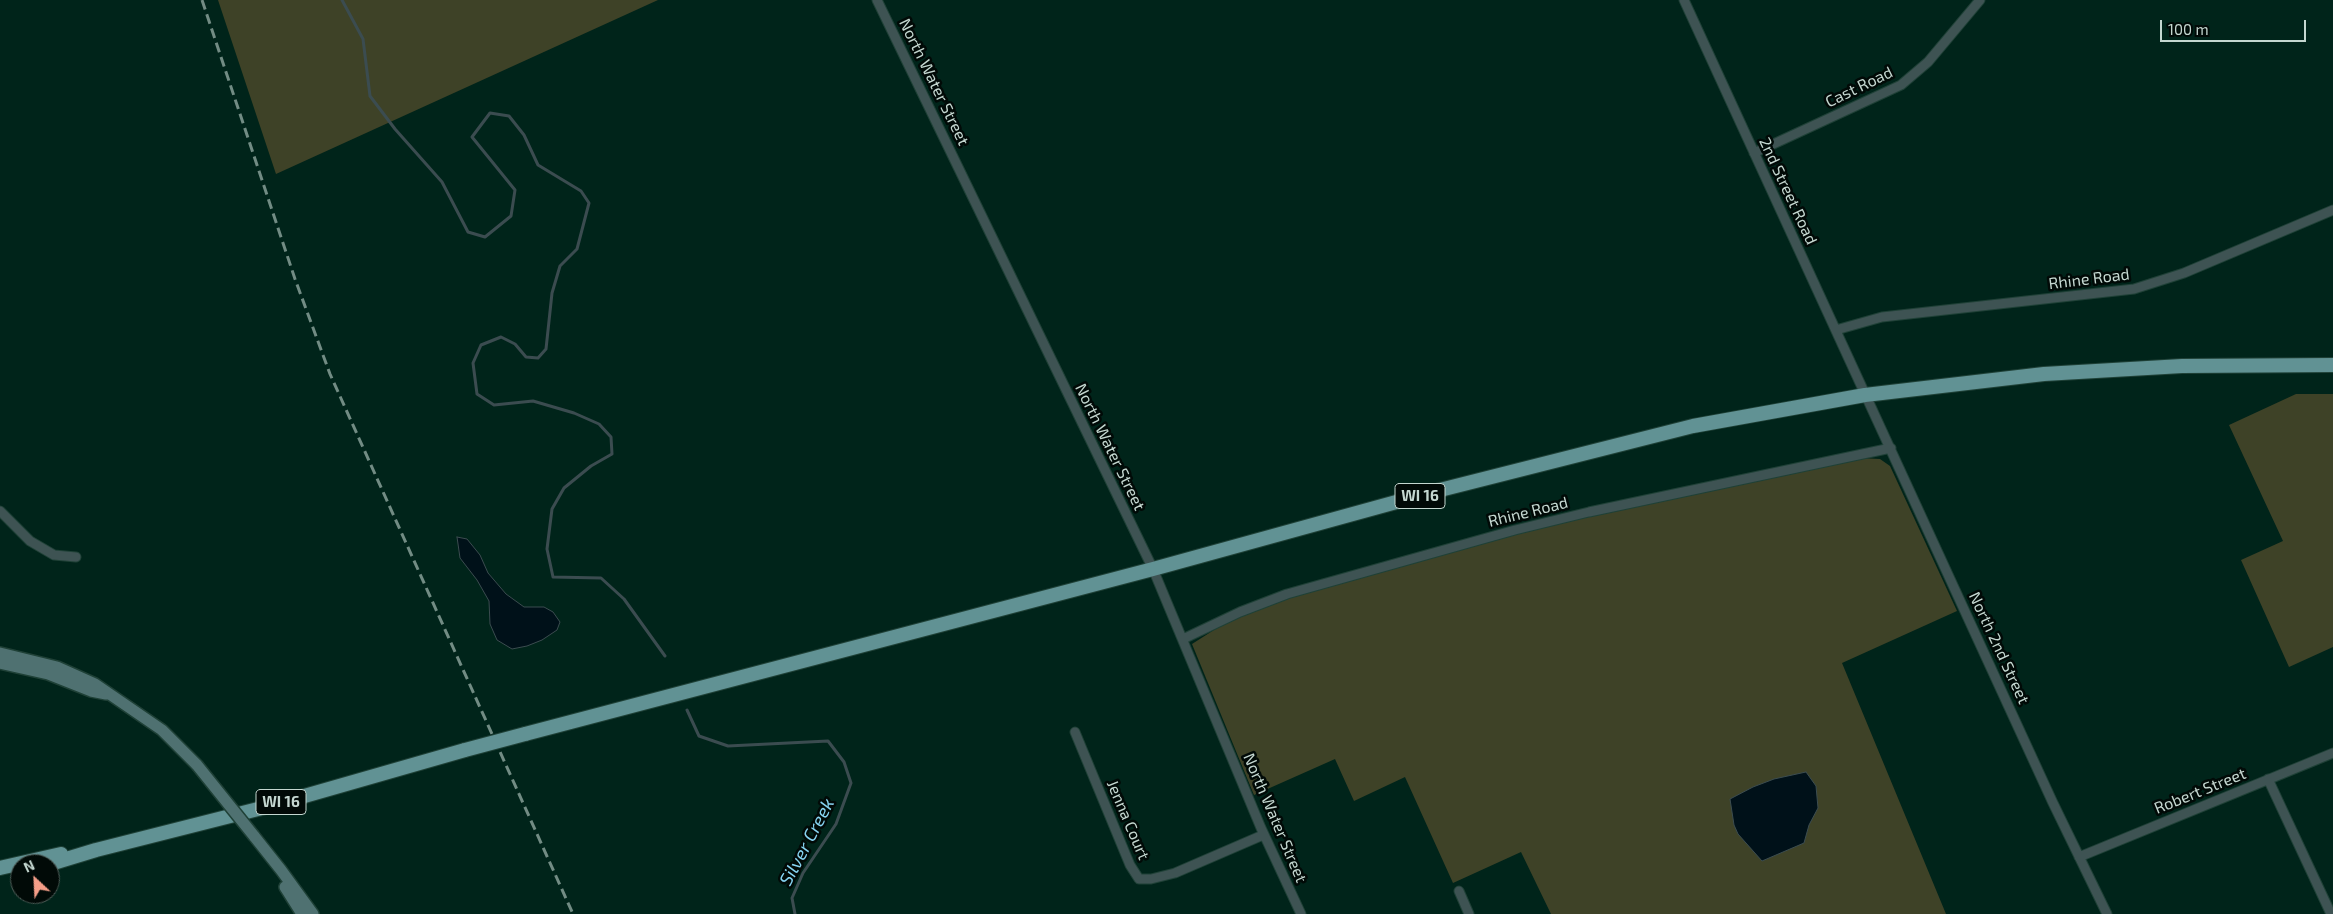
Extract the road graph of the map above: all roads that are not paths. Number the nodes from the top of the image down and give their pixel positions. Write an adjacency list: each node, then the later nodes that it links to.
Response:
1 (877, 0): 12 (street, North Water Street)
2 (1684, 0): 4 (street, 2nd Street Road)
3 (1980, 0): 4 (street, Cast Road)
4 (1754, 154): 6 (street, 2nd Street Road)
5 (2333, 210): 6 (street, Rhine Road)
6 (1836, 330): 8 (street, 2nd Street Road)
7 (2333, 365): 8 (highway, WI 16)
8 (1865, 395): 9 (street, North 2nd Street); 12 (highway, WI 16)
9 (1891, 448): 13 (street, Rhine Road); 23 (street, North 2nd Street)
10 (0, 511): 11 (street)
11 (76, 557)
12 (1153, 569): 13 (street, North Water Street); 22 (highway, WI 16, bridge)
13 (1184, 639): 20 (street, North Water Street)
14 (0, 653): 16 (main road)
15 (0, 663): 16 (main road)
16 (108, 694): 21 (main road, bridge)
17 (1075, 732): 20 (street, Jenna Court)
18 (2333, 753): 19 (street, Robert Street)
19 (2268, 779): 23 (street, Robert Street); 32 (street)
20 (1264, 834): 29 (street, North Water Street)
21 (254, 836): 27 (main road); 28 (main road)
22 (96, 850): 24 (highway, WI 16); 25 (highway, WI 16)
23 (2078, 857): 31 (street, North 2nd Street)
24 (60, 861)
25 (0, 868)
26 (1459, 891): 30 (street)
27 (302, 914)
28 (313, 914)
29 (1301, 914)
30 (1469, 914)
31 (2107, 914)
32 (2331, 914)

